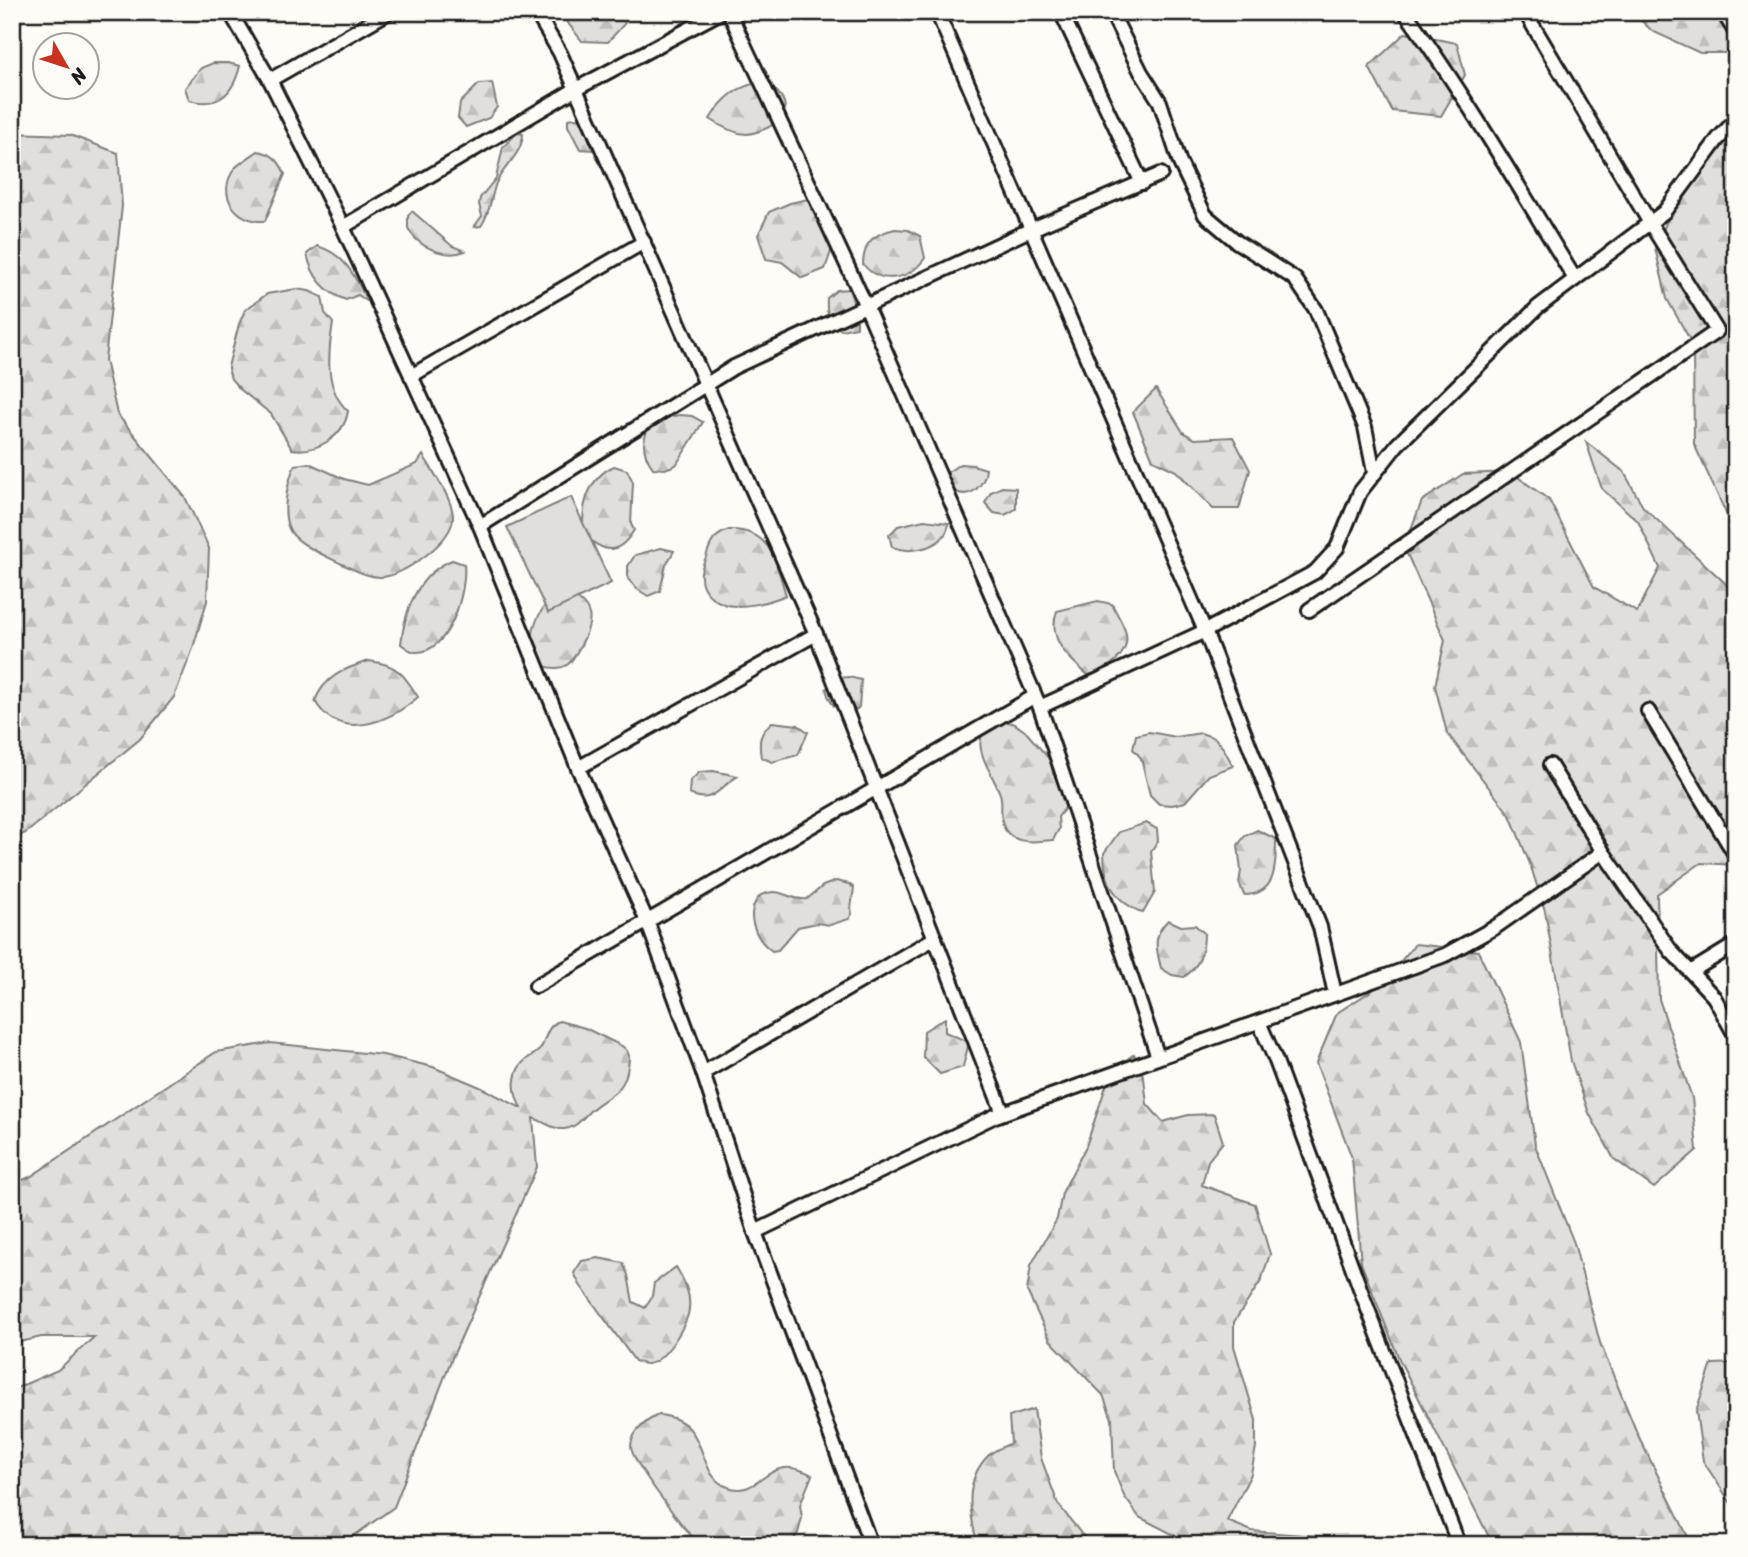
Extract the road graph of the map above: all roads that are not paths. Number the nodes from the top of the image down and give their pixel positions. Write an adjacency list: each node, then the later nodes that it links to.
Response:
1 (230, 12): 13 (street)
2 (389, 12): 13 (street)
3 (536, 12): 14 (street)
4 (721, 12): 14 (street)
5 (729, 12): 23 (street)
6 (937, 12): 20 (street)
7 (1061, 12): 17 (street)
8 (1111, 12): 26 (street)
9 (1405, 12): 22 (street)
10 (1525, 12): 18 (street)
11 (1723, 12): 12 (street)
12 (1736, 33)
13 (270, 80): 19 (street)
14 (576, 89): 19 (street); 21 (street)
15 (1736, 120): 18 (street)
16 (1161, 174): 17 (street)
17 (1142, 183): 20 (street)
18 (1650, 223): 22 (street); 28 (street)
19 (343, 227): 24 (street)
20 (1032, 229): 23 (street); 29 (street)
21 (644, 242): 24 (street); 25 (street)
22 (1576, 279): 26 (street)
23 (866, 306): 25 (street); 31 (street)
24 (411, 376): 27 (street)
25 (706, 384): 27 (street); 30 (street)
26 (1374, 472): 29 (street)
27 (480, 526): 34 (street)
28 (1310, 610)
29 (1205, 631): 31 (street); 43 (street)
30 (816, 634): 34 (street); 35 (street)
31 (1037, 701): 35 (street); 46 (street)
32 (1648, 711): 37 (street)
33 (1550, 765): 36 (street)
34 (578, 768): 38 (street)
35 (876, 787): 38 (street); 39 (street)
36 (1603, 852): 41 (street); 43 (street)
37 (1736, 856)
38 (647, 921): 42 (street); 47 (street)
39 (935, 939): 47 (street); 48 (street)
40 (1736, 944): 41 (street)
41 (1692, 971): 45 (street)
42 (536, 986)
43 (1335, 994): 44 (street)
44 (1259, 1022): 46 (street); 51 (street)
45 (1736, 1037)
46 (1158, 1057): 48 (street)
47 (703, 1073): 49 (street)
48 (1003, 1113): 49 (street)
49 (755, 1232): 50 (street)
50 (871, 1545)
51 (1459, 1545)

